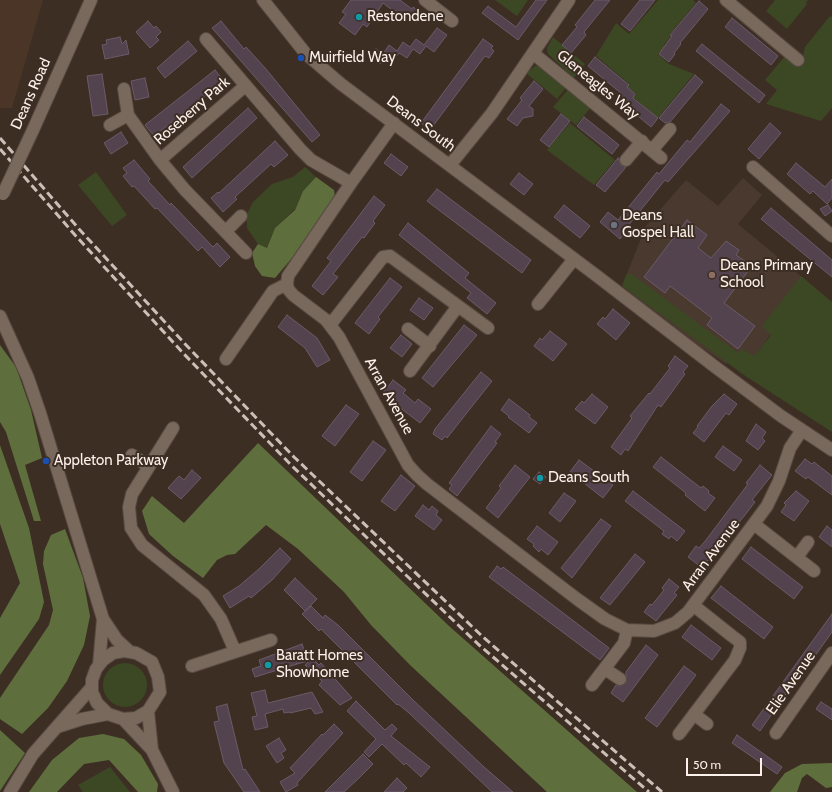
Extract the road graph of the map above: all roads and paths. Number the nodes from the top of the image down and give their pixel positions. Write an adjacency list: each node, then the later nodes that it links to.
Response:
1 (263, 0): 13 (street, Deans South)
2 (425, 0): 6 (street)
3 (569, 0): 8 (street)
4 (726, 0): 9 (street)
5 (89, 4): 22 (street, Deans Road, bridge)
6 (452, 21)
7 (206, 39): 10 (street, Roseberry Park)
8 (534, 54): 16 (street, Gleneagles Way); 19 (street)
9 (798, 60)
10 (245, 86): 17 (street, Roseberry Park); 21 (street, Roseberry Park)
11 (124, 89): 12 (street, Roseberry Park)
12 (128, 115): 14 (street); 17 (street, Roseberry Park)
13 (394, 123): 19 (street, Deans South); 21 (street)
14 (110, 125)
15 (670, 129): 16 (street, Gleneagles Way)
16 (642, 141): 18 (street, Gleneagles Way)
17 (160, 160): 24 (street, Roseberry Park)
18 (626, 160)
19 (450, 165): 27 (street, Deans South)
20 (753, 167): 25 (street)
21 (351, 183): 28 (street)
22 (2, 198)
23 (241, 216): 24 (street)
24 (226, 231): 26 (street, Roseberry Park)
25 (830, 231)
26 (246, 253)
27 (574, 259): 29 (street); 41 (street, Deans South)
28 (287, 284): 32 (street, Arran Avenue); 38 (street)
29 (538, 304)
30 (458, 306): 32 (street); 33 (street); 36 (street)
31 (0, 316): 37 (street)
32 (330, 325): 51 (street, Arran Avenue)
33 (488, 328)
34 (408, 329): 36 (street)
35 (0, 333): 37 (street)
36 (430, 346): 39 (street)
37 (14, 347): 50 (street)
38 (226, 359)
39 (410, 371)
40 (173, 428): 44 (street)
41 (802, 430): 42 (street, Deans South); 45 (street, Arran Avenue)
42 (832, 450)
43 (132, 455): 44 (street)
44 (148, 466): 53 (street)
45 (754, 524): 47 (street, Arran Avenue); 49 (street, Arran Avenue)
46 (808, 542): 47 (street)
47 (797, 557): 48 (street, Arran Avenue)
48 (814, 571)
49 (693, 605): 51 (street, Arran Avenue); 64 (street, Arran Avenue)
50 (104, 619): 54 (street); 56 (street)
51 (627, 630): 58 (street)
52 (271, 640): 53 (street)
53 (235, 651): 57 (street)
54 (130, 652): 56 (street); 62 (street)
55 (832, 653): 68 (street, Elie Avenue)
56 (99, 665): 61 (street)
57 (192, 666)
58 (605, 668): 59 (street); 60 (street)
59 (620, 679)
60 (592, 685)
61 (92, 687): 63 (street); 67 (street)
62 (148, 711): 65 (street); 70 (street)
63 (108, 714): 65 (street); 67 (street)
64 (694, 714): 66 (street); 69 (street, Arran Avenue)
65 (123, 719): 70 (street)
66 (707, 724)
67 (56, 728): 71 (street)
68 (776, 732)
69 (679, 734)
70 (152, 750): 72 (street)
71 (10, 792)
72 (173, 792)

